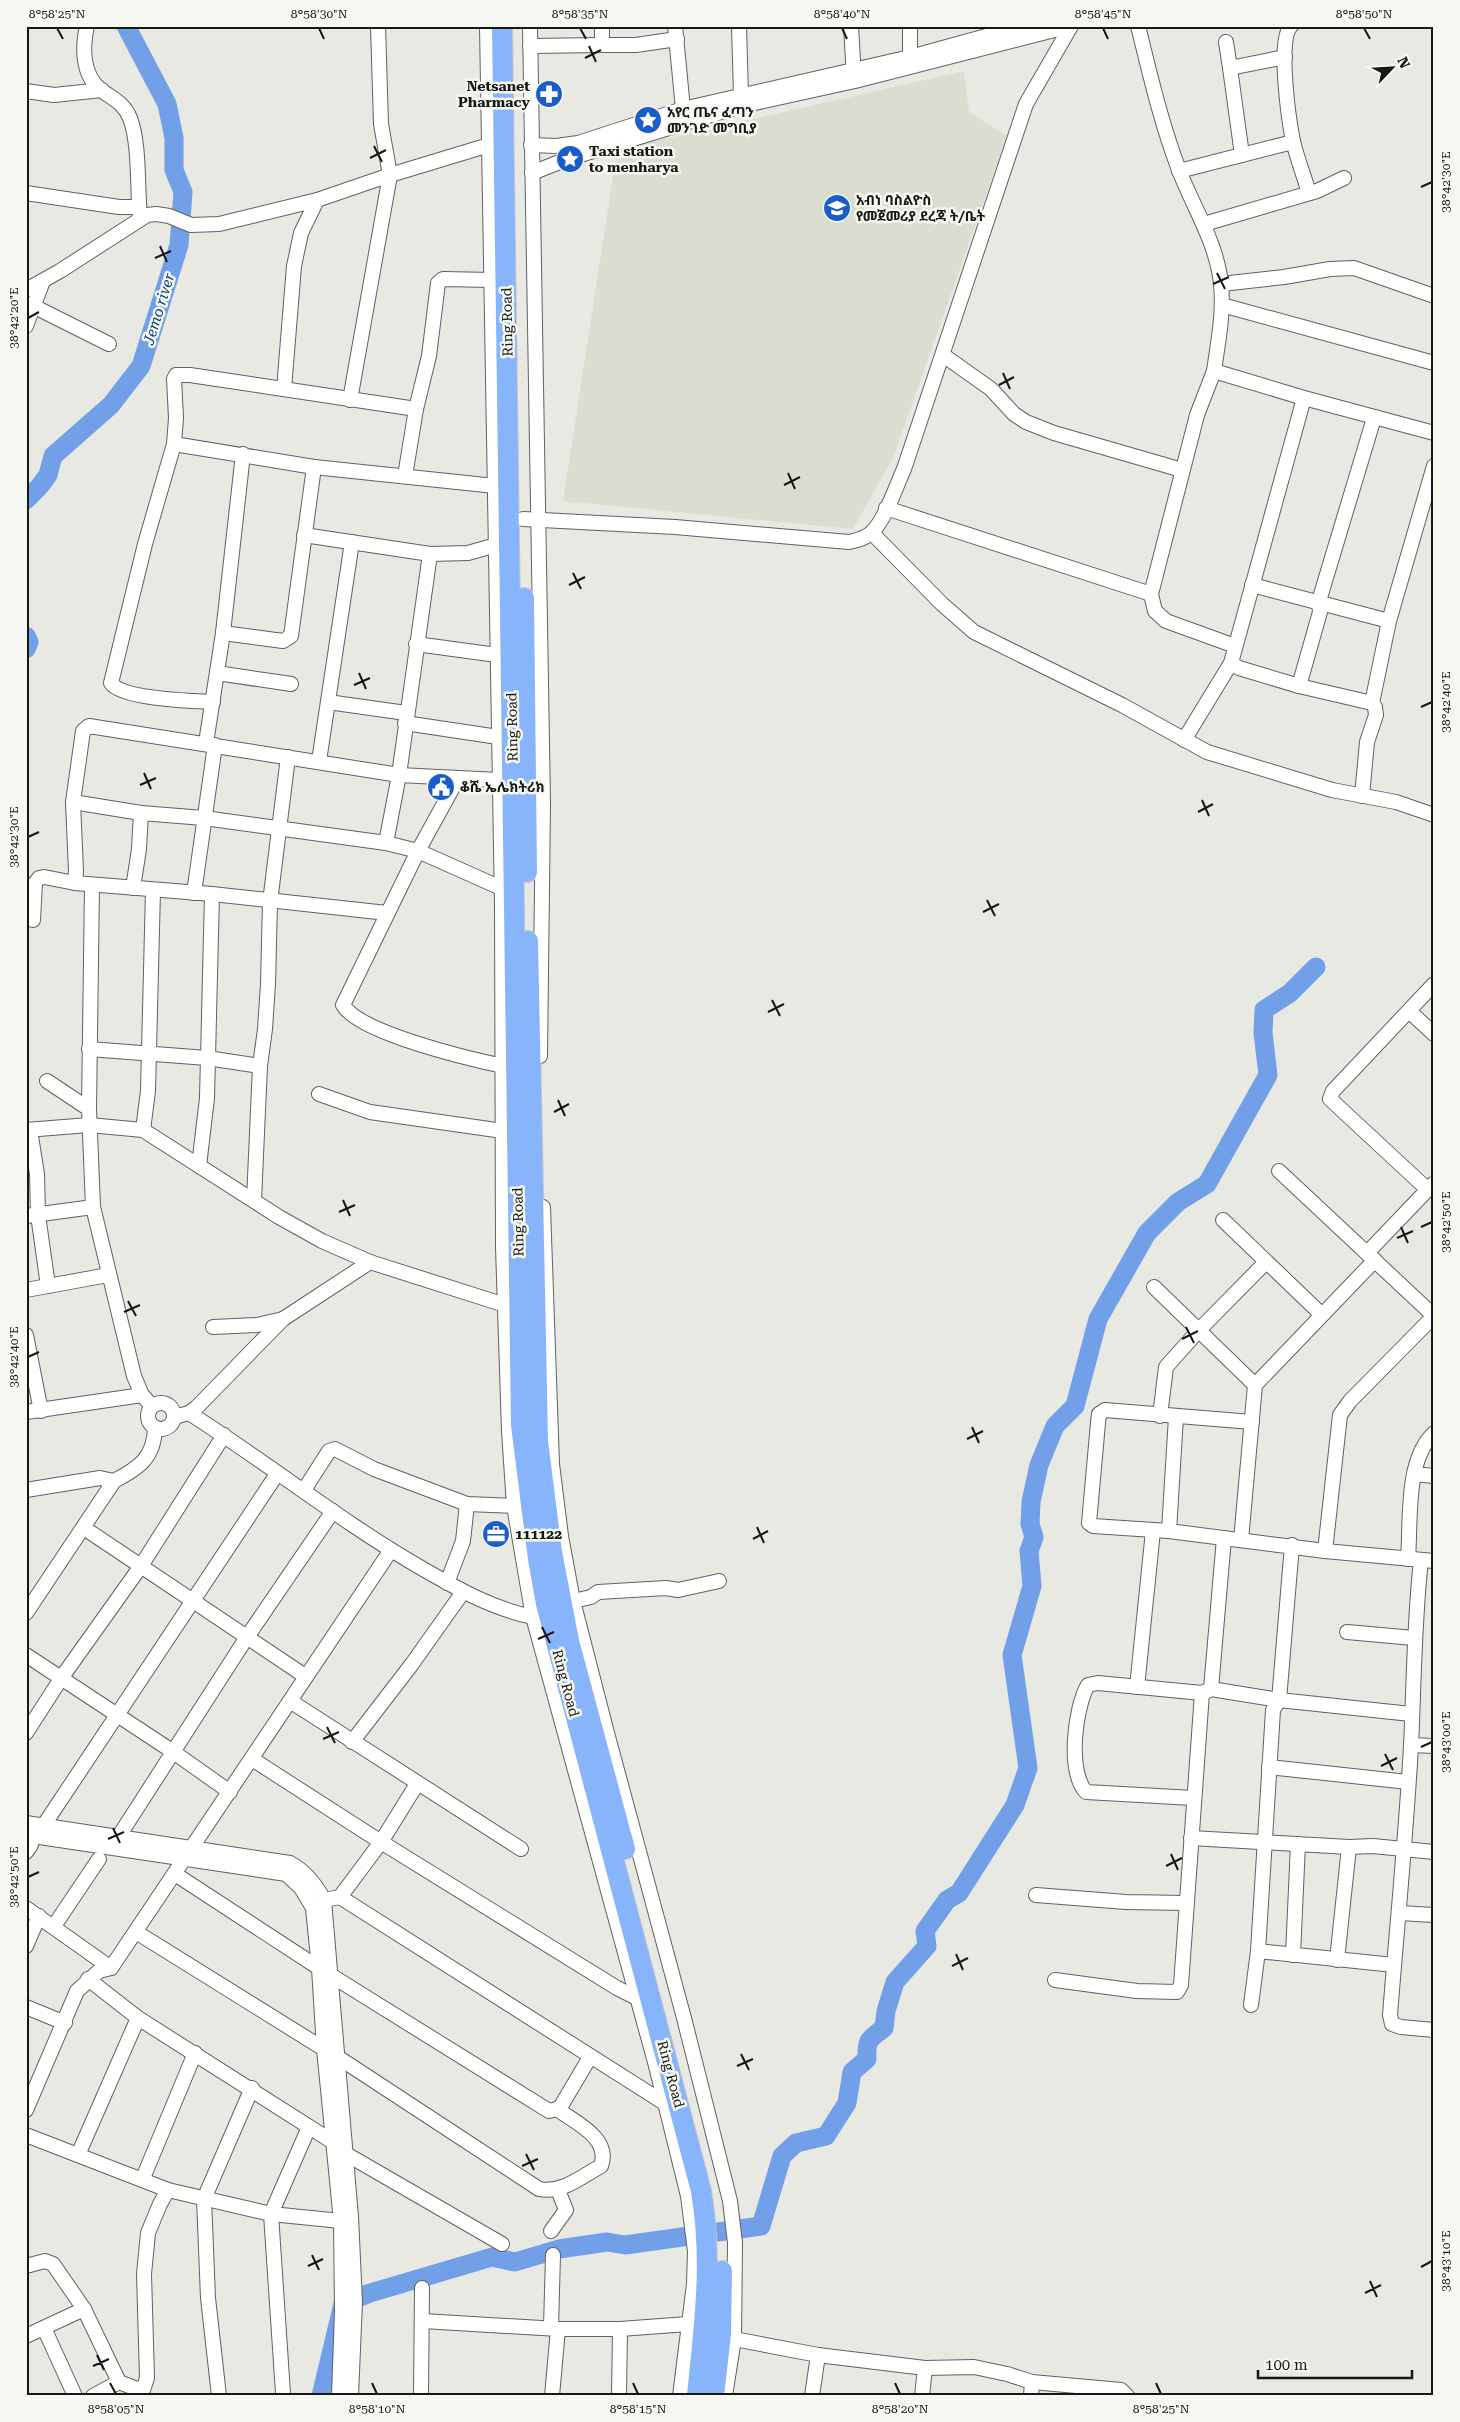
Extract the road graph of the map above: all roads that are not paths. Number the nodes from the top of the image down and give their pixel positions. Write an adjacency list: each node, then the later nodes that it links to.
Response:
1 (87, 26): 24 (street)
2 (378, 26): 34 (street)
3 (487, 26): 29 (street)
4 (502, 26): 270 (highway, Ring Road)
5 (516, 26): 67 (highway, Ring Road)
6 (530, 26): 19 (street)
7 (602, 26): 18 (street)
8 (739, 26): 26 (street)
9 (851, 26): 23 (street)
10 (910, 26): 20 (street)
11 (1023, 26): 16 (street)
12 (1071, 26): 23 (street); 50 (street)
13 (1138, 26): 32 (street)
14 (1291, 26): 21 (street)
15 (676, 33): 18 (street); 27 (street)
16 (974, 33): 20 (street)
17 (1226, 42): 22 (street)
18 (602, 45): 19 (street)
19 (530, 46): 30 (street)
20 (910, 57): 23 (street)
21 (1285, 57): 22 (street); 28 (street)
22 (1230, 68): 31 (street)
23 (854, 75): 26 (street); 33 (street)
24 (102, 90): 25 (street); 39 (street)
25 (26, 91)
26 (741, 95): 27 (street)
27 (683, 109): 30 (street)
28 (1293, 142): 31 (street); 37 (street)
29 (489, 145): 34 (street); 41 (street)
30 (531, 146): 33 (street)
31 (1242, 155): 32 (street)
32 (1179, 171): 40 (street)
33 (532, 173): 67 (street)
34 (390, 175): 38 (street); 55 (street)
35 (1344, 178): 37 (street)
36 (26, 193): 39 (street)
37 (1309, 193): 40 (street)
38 (317, 200): 39 (street); 53 (street)
39 (140, 212): 42 (street)
40 (1204, 224): 43 (street)
41 (492, 280): 56 (street); 65 (street)
42 (42, 281): 44 (street); 47 (street)
43 (1221, 284): 45 (street); 46 (street)
44 (26, 290)
45 (1434, 296)
46 (1222, 305): 51 (street); 52 (street)
47 (35, 307): 48 (street); 49 (street)
48 (26, 326)
49 (109, 344)
50 (943, 355): 63 (street); 66 (street)
51 (1434, 363)
52 (1214, 371): 54 (street); 63 (street)
53 (284, 389): 55 (street); 59 (street)
54 (1304, 398): 57 (street); 73 (street)
55 (350, 400): 56 (street)
56 (416, 409): 64 (street)
57 (1374, 418): 58 (street); 75 (street)
58 (1434, 434)
59 (174, 444): 60 (street); 85 (street)
60 (243, 454): 62 (street); 77 (street)
61 (1434, 466): 76 (street)
62 (314, 467): 64 (street); 69 (street)
63 (1182, 470): 74 (street)
64 (405, 476): 65 (street)
65 (495, 486): 71 (street)
66 (886, 508): 68 (street); 74 (street)
67 (530, 519): 68 (street); 186 (street); 270 (highway, Ring Road)
68 (872, 532): 90 (street)
69 (304, 535): 70 (street); 77 (street)
70 (352, 542): 72 (street); 86 (street)
71 (496, 545): 72 (street); 80 (street)
72 (430, 554): 78 (street)
73 (1252, 585): 75 (street); 79 (street)
74 (1151, 594): 79 (street)
75 (1319, 601): 76 (street); 84 (street)
76 (1388, 620): 87 (street)
77 (222, 633): 82 (street)
78 (416, 644): 80 (street); 88 (street)
79 (1235, 646): 81 (street)
80 (497, 655): 89 (street)
81 (1231, 663): 84 (street); 90 (street)
82 (217, 673): 83 (street); 85 (street)
83 (291, 684)
84 (1299, 686): 87 (street)
85 (213, 702): 91 (street)
86 (328, 702): 88 (street); 93 (street)
87 (1372, 702): 97 (street)
88 (406, 718): 89 (street); 94 (street)
89 (498, 736): 96 (street)
90 (1184, 740): 97 (street)
91 (210, 744): 92 (street); 98 (street); 101 (street)
92 (288, 757): 93 (street); 102 (street)
93 (319, 761): 94 (street)
94 (399, 775): 95 (street); 103 (street)
95 (457, 780): 96 (street); 104 (street)
96 (500, 780): 108 (street)
97 (1362, 796): 100 (street)
98 (73, 802): 99 (street); 105 (street)
99 (141, 813): 101 (street); 107 (street)
100 (1433, 814)
101 (204, 818): 102 (street); 110 (street)
102 (277, 827): 103 (street); 112 (street)
103 (386, 842): 104 (street)
104 (418, 851): 108 (street); 113 (street)
105 (75, 883): 106 (street); 114 (street)
106 (92, 885): 107 (street); 118 (street)
107 (133, 888): 109 (street)
108 (501, 888): 122 (street)
109 (153, 890): 110 (street); 119 (street)
110 (194, 893): 111 (street)
111 (212, 894): 112 (street); 120 (street)
112 (270, 902): 113 (street); 121 (street)
113 (387, 913): 122 (street)
114 (32, 920)
115 (1434, 984): 116 (street)
116 (1409, 1011): 117 (street); 132 (street)
117 (1434, 1034)
118 (89, 1049): 119 (street); 125 (street)
119 (148, 1053): 120 (street); 128 (street)
120 (207, 1058): 121 (street); 130 (street)
121 (260, 1066): 133 (street)
122 (503, 1066): 129 (street)
123 (47, 1081): 125 (street)
124 (319, 1094): 129 (street)
125 (89, 1109): 126 (street)
126 (89, 1125): 127 (street); 128 (street); 134 (street)
127 (28, 1130): 135 (street)
128 (143, 1130): 130 (street)
129 (503, 1131): 144 (street)
130 (199, 1166): 133 (street)
131 (1280, 1171): 137 (street)
132 (1430, 1186): 137 (street)
133 (254, 1200): 138 (street)
134 (94, 1207): 135 (street); 140 (street)
135 (32, 1216): 141 (street)
136 (1223, 1220): 139 (street)
137 (1371, 1257): 145 (street); 146 (street)
138 (370, 1262): 144 (street); 147 (street)
139 (1266, 1262): 145 (street); 149 (street)
140 (108, 1275): 141 (street); 152 (street)
141 (48, 1286): 143 (street)
142 (1154, 1287): 149 (street)
143 (26, 1290)
144 (505, 1305): 171 (street)
145 (1321, 1314): 151 (street)
146 (1434, 1316): 180 (street)
147 (283, 1319): 148 (street); 156 (street)
148 (213, 1327)
149 (1199, 1330): 151 (street); 157 (street)
150 (26, 1335): 154 (street)
151 (1255, 1385): 160 (street)
152 (142, 1395): 153 (street); 154 (street)
153 (152, 1406): 158 (street); 161 (street)
154 (41, 1411): 155 (street)
155 (26, 1412)
156 (189, 1413): 158 (street); 163 (street)
157 (1160, 1416): 159 (street); 174 (street)
158 (174, 1417): 161 (street)
159 (1176, 1417): 160 (street); 175 (street)
160 (1252, 1422): 177 (street)
161 (155, 1428): 167 (street)
162 (1434, 1433): 165 (street)
163 (224, 1436): 164 (street); 182 (street)
164 (277, 1474): 169 (street); 187 (street)
165 (1414, 1474): 166 (street); 181 (street)
166 (1434, 1476)
167 (114, 1481): 168 (street); 173 (street)
168 (26, 1490)
169 (304, 1490): 170 (street); 172 (street)
170 (467, 1504): 171 (street); 184 (street)
171 (514, 1506): 189 (street)
172 (333, 1511): 179 (street); 191 (street)
173 (84, 1528): 182 (street); 188 (street)
174 (1153, 1531): 175 (street); 196 (street)
175 (1168, 1531): 176 (street)
176 (1224, 1538): 177 (street); 197 (street)
177 (1242, 1540): 178 (street)
178 (1292, 1545): 180 (street); 198 (street)
179 (391, 1550): 184 (street); 194 (street)
180 (1325, 1551): 181 (street)
181 (1421, 1560): 192 (street)
182 (141, 1566): 187 (street); 195 (street)
183 (718, 1581): 186 (street)
184 (447, 1583): 185 (street)
185 (463, 1592): 189 (street); 203 (street)
186 (573, 1601): 270 (street)
187 (193, 1602): 191 (street); 201 (street)
188 (26, 1613)
189 (533, 1617): 248 (street)
190 (1348, 1632): 192 (street)
191 (246, 1637): 194 (street); 206 (street)
192 (1414, 1638): 200 (street)
193 (26, 1655): 195 (street)
194 (304, 1676): 199 (street)
195 (62, 1677): 201 (street); 202 (street)
196 (1137, 1687): 197 (street); 212 (street)
197 (1206, 1691): 198 (street); 212 (street)
198 (1279, 1700): 200 (street); 208 (street)
199 (290, 1701): 203 (street); 207 (street)
200 (1411, 1714): 204 (street)
201 (116, 1716): 206 (street); 214 (street)
202 (26, 1733)
203 (352, 1742): 210 (street)
204 (1411, 1745): 205 (street); 209 (street)
205 (1434, 1746)
206 (172, 1751): 211 (street); 215 (street)
207 (252, 1759): 211 (street); 217 (street)
208 (1269, 1767): 209 (street); 218 (street)
209 (1408, 1782): 223 (street)
210 (417, 1784): 217 (street); 222 (street)
211 (230, 1792): 224 (street)
212 (1193, 1798): 216 (street)
213 (26, 1823): 214 (street)
214 (44, 1825): 215 (street)
215 (119, 1836): 224 (street)
216 (1191, 1838): 218 (street); 231 (street)
217 (381, 1842): 229 (street); 248 (street)
218 (1264, 1842): 220 (street); 239 (street)
219 (28, 1844): 224 (street)
220 (1298, 1844): 221 (street); 240 (street)
221 (1349, 1847): 223 (street); 241 (street)
222 (521, 1849)
223 (1404, 1850): 225 (street); 233 (street)
224 (190, 1852): 227 (street); 230 (street); 244 (street)
225 (1434, 1852)
226 (100, 1859): 236 (street)
227 (175, 1874): 237 (street); 244 (street)
228 (1036, 1895): 231 (street)
229 (340, 1897): 230 (street); 257 (street)
230 (324, 1900): 245 (street)
231 (1186, 1903): 247 (street)
232 (26, 1908): 235 (street)
233 (1399, 1913): 234 (street); 242 (street)
234 (1434, 1915)
235 (39, 1916): 236 (street); 238 (street)
236 (54, 1926): 243 (street)
237 (136, 1932): 243 (street); 254 (street)
238 (26, 1946)
239 (1258, 1951): 240 (street); 249 (street)
240 (1293, 1955): 241 (street)
241 (1337, 1960): 242 (street)
242 (1394, 1965): 253 (street)
243 (111, 1968): 246 (street)
244 (319, 1968): 254 (street)
245 (332, 1976): 256 (street); 260 (street)
246 (88, 1979): 251 (street); 252 (street)
247 (1055, 1980)
248 (637, 1998): 259 (street)
249 (1251, 2005)
250 (26, 2007): 252 (street)
251 (138, 2018): 255 (street); 265 (street)
252 (65, 2023): 261 (street)
253 (1434, 2030)
254 (324, 2049): 264 (street)
255 (195, 2053): 258 (street); 266 (street)
256 (336, 2056): 264 (street); 268 (street)
257 (590, 2057): 259 (street); 260 (street)
258 (252, 2088): 262 (street); 269 (street)
259 (666, 2104): 270 (street)
260 (557, 2109): 268 (street)
261 (26, 2110)
262 (309, 2127): 264 (street); 271 (street)
263 (26, 2135): 265 (street)
264 (338, 2151): 272 (street); 274 (street); 279 (street)
265 (78, 2155): 266 (street)
266 (143, 2178): 267 (street)
267 (168, 2190): 269 (street); 293 (street)
268 (558, 2190): 273 (street)
269 (204, 2199): 271 (street); 296 (street)
270 (710, 2204): 275 (highway, Ring Road); 275 (street)
271 (271, 2214): 272 (street); 292 (street)
272 (341, 2221): 279 (street)
273 (551, 2231)
274 (502, 2244)
275 (715, 2247): 282 (street); 287 (street); 303 (highway, Ring Road); 304 (highway, Ring Road)
276 (553, 2255): 284 (street)
277 (26, 2266): 280 (street)
278 (422, 2288): 281 (street)
279 (350, 2295): 297 (street); 298 (street)
280 (84, 2309): 283 (street); 290 (street)
281 (423, 2321): 284 (street); 299 (street)
282 (688, 2324): 285 (street); 302 (street)
283 (44, 2328): 286 (street); 294 (street)
284 (555, 2328): 285 (street); 300 (street)
285 (620, 2329): 301 (street)
286 (26, 2336)
287 (734, 2339): 288 (street); 305 (street)
288 (818, 2355): 289 (street); 306 (street)
289 (925, 2368): 291 (street); 307 (street)
290 (119, 2382): 293 (street); 295 (street)
291 (1032, 2389): 308 (street)
292 (284, 2392)
293 (142, 2393)
294 (75, 2396)
295 (93, 2396)
296 (219, 2396)
297 (339, 2396)
298 (351, 2396)
299 (421, 2396)
300 (552, 2396)
301 (619, 2396)
302 (680, 2396)
303 (697, 2396)
304 (714, 2396)
305 (725, 2396)
306 (812, 2396)
307 (922, 2396)
308 (1127, 2396)

